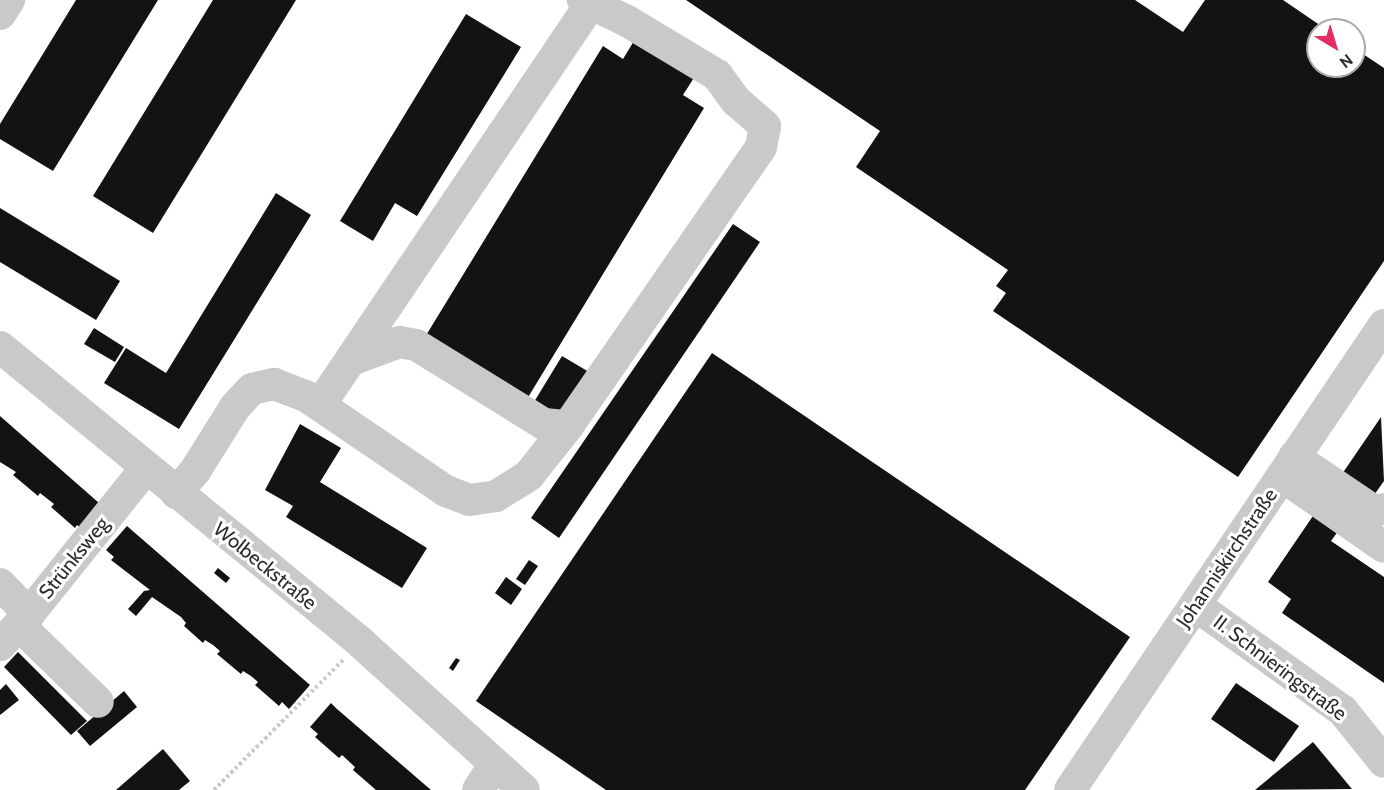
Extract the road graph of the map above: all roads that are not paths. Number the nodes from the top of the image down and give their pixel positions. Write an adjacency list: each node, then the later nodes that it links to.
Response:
1 (9, 0): 3 (street)
2 (587, 2): 6 (street); 8 (street)
3 (0, 14)
4 (1384, 326): 9 (street, Johanniskirchstraße)
5 (0, 347): 10 (street, Wolbeckstraße)
6 (351, 360): 7 (street); 8 (street)
7 (320, 405): 8 (street); 11 (street)
8 (568, 426)
9 (1288, 466): 12 (street); 13 (street); 15 (street, Johanniskirchstraße)
10 (145, 469): 11 (street, Wolbeckstraße); 16 (street, Strünksweg)
11 (176, 493): 19 (street, Wolbeckstraße)
12 (1384, 509)
13 (1384, 547)
14 (0, 584): 16 (street, Strünksweg)
15 (1195, 605): 18 (street, II. Schnieringstraße); 22 (street, Johanniskirchstraße)
16 (16, 628): 17 (street)
17 (98, 702)
18 (1384, 762)
19 (495, 764): 20 (street); 21 (street, Wolbeckstraße)
20 (478, 790)
21 (524, 790)
22 (1070, 790)

